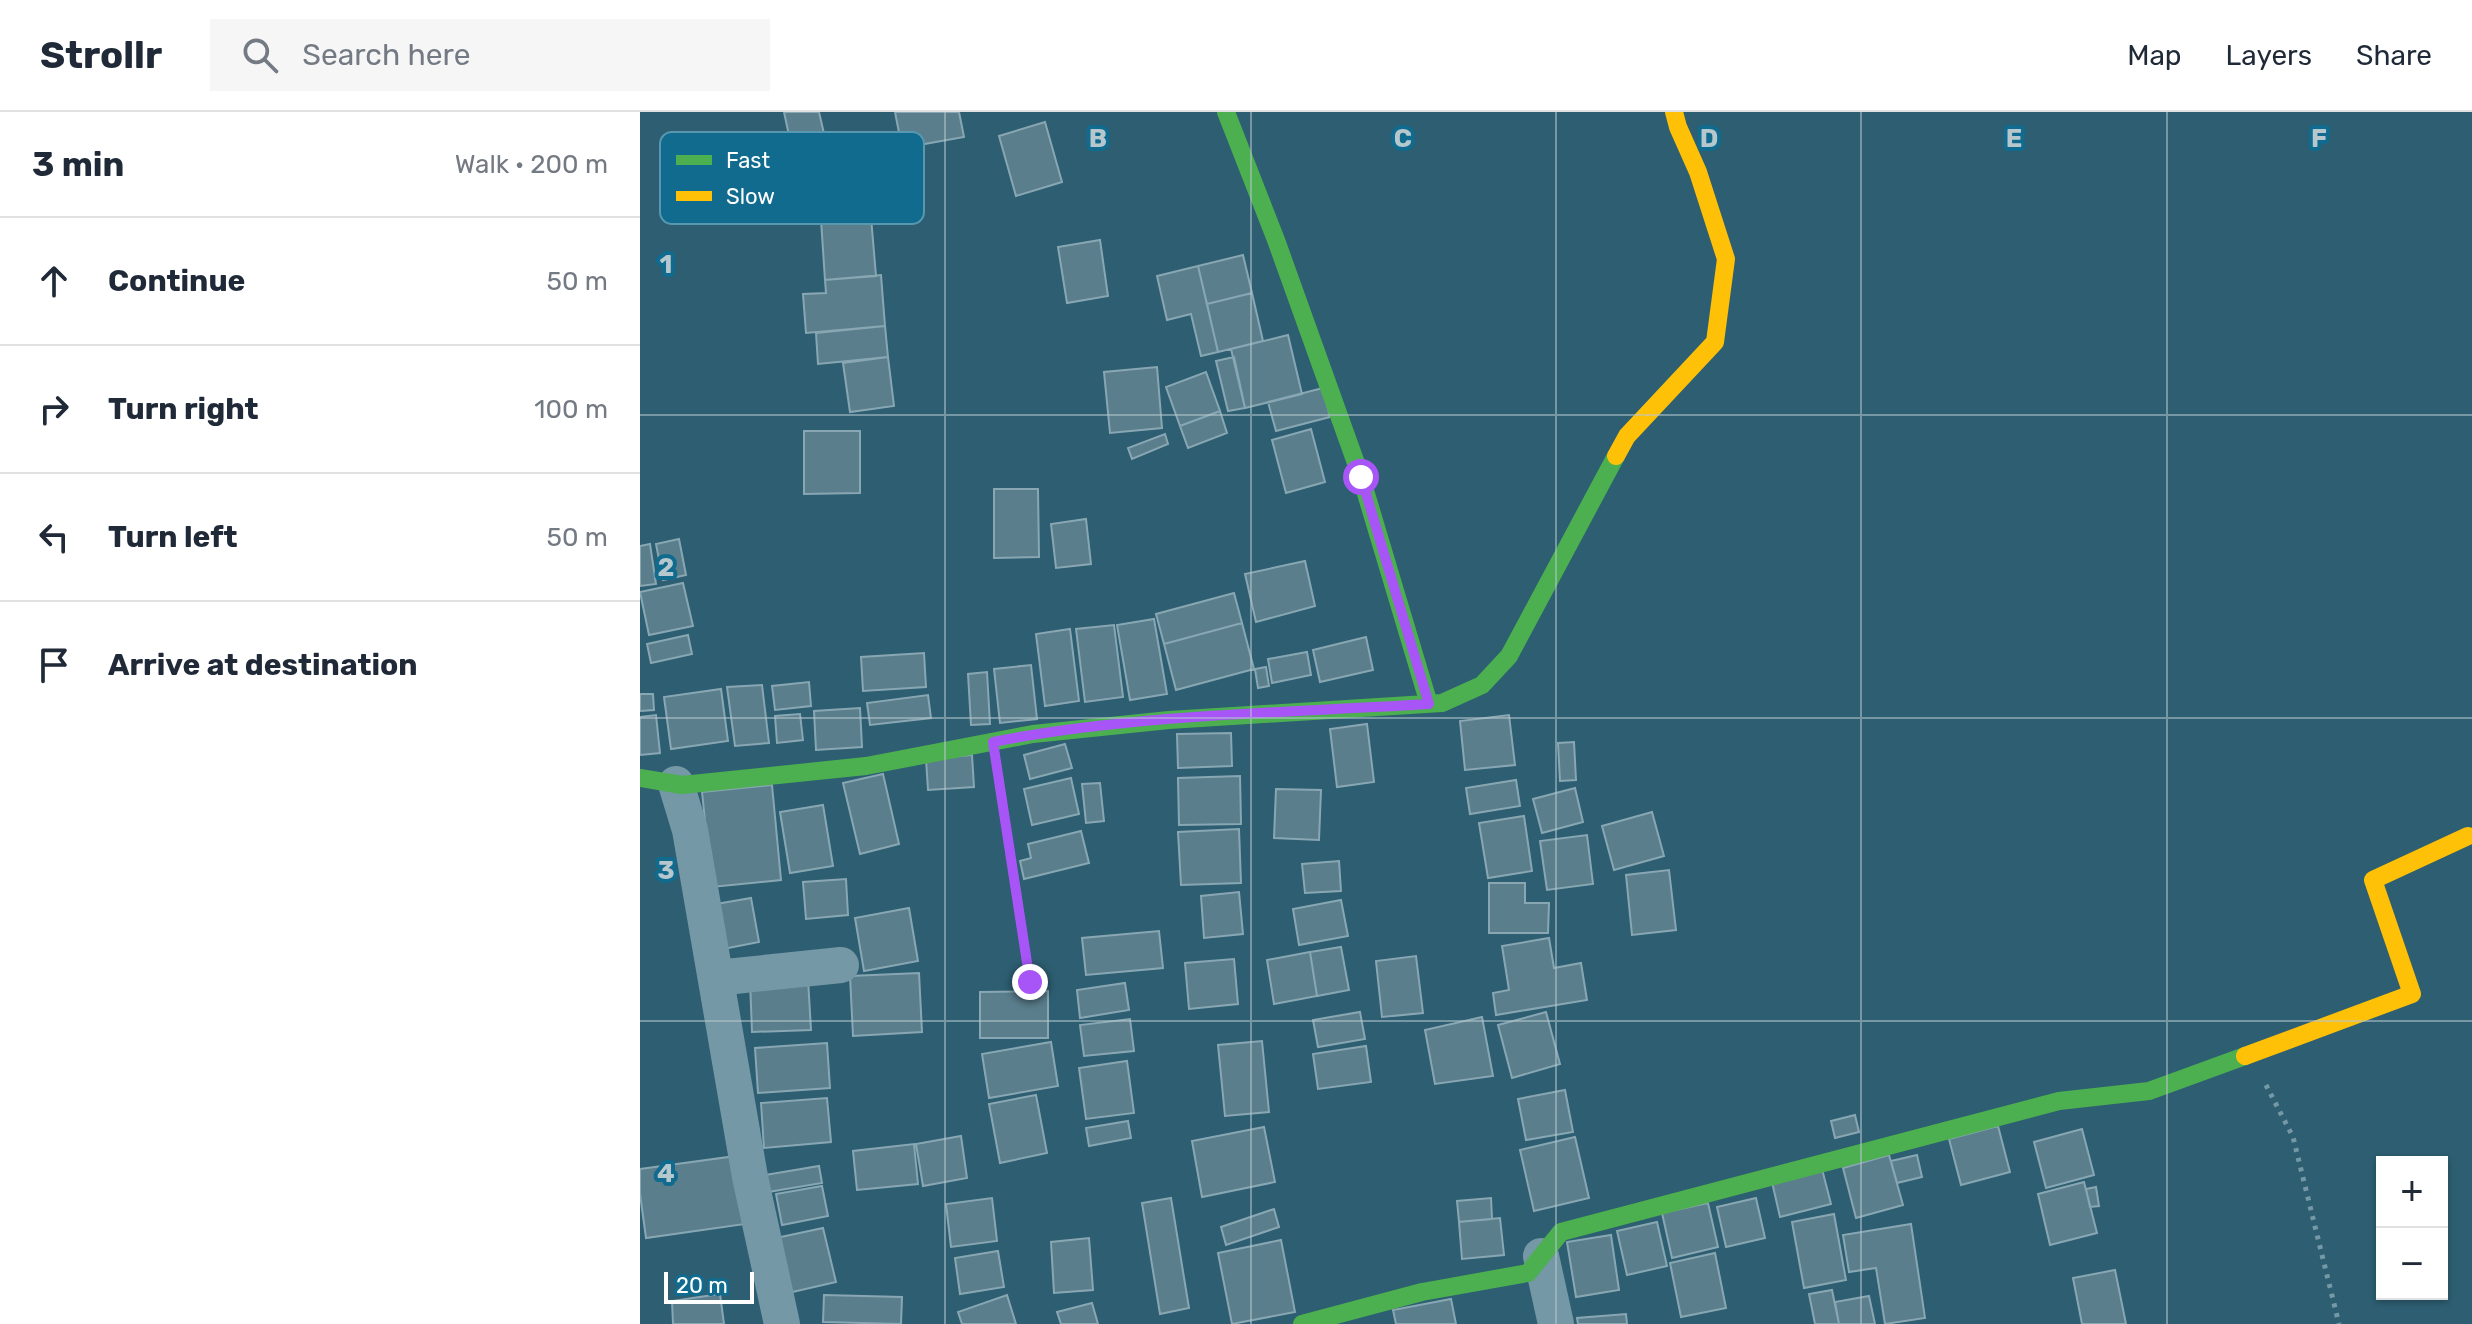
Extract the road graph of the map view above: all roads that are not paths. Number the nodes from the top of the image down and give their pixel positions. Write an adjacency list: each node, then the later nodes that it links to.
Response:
1 (1226, 112): 3 (street)
2 (1674, 112): 3 (street)
3 (1429, 704): 5 (street)
4 (640, 778): 5 (street)
5 (676, 784): 8 (street)
6 (2468, 836): 9 (street)
7 (841, 965): 8 (street)
8 (716, 978): 10 (street)
9 (1541, 1256): 11 (street); 12 (street)
10 (782, 1324)
11 (1302, 1324)
12 (1556, 1324)

